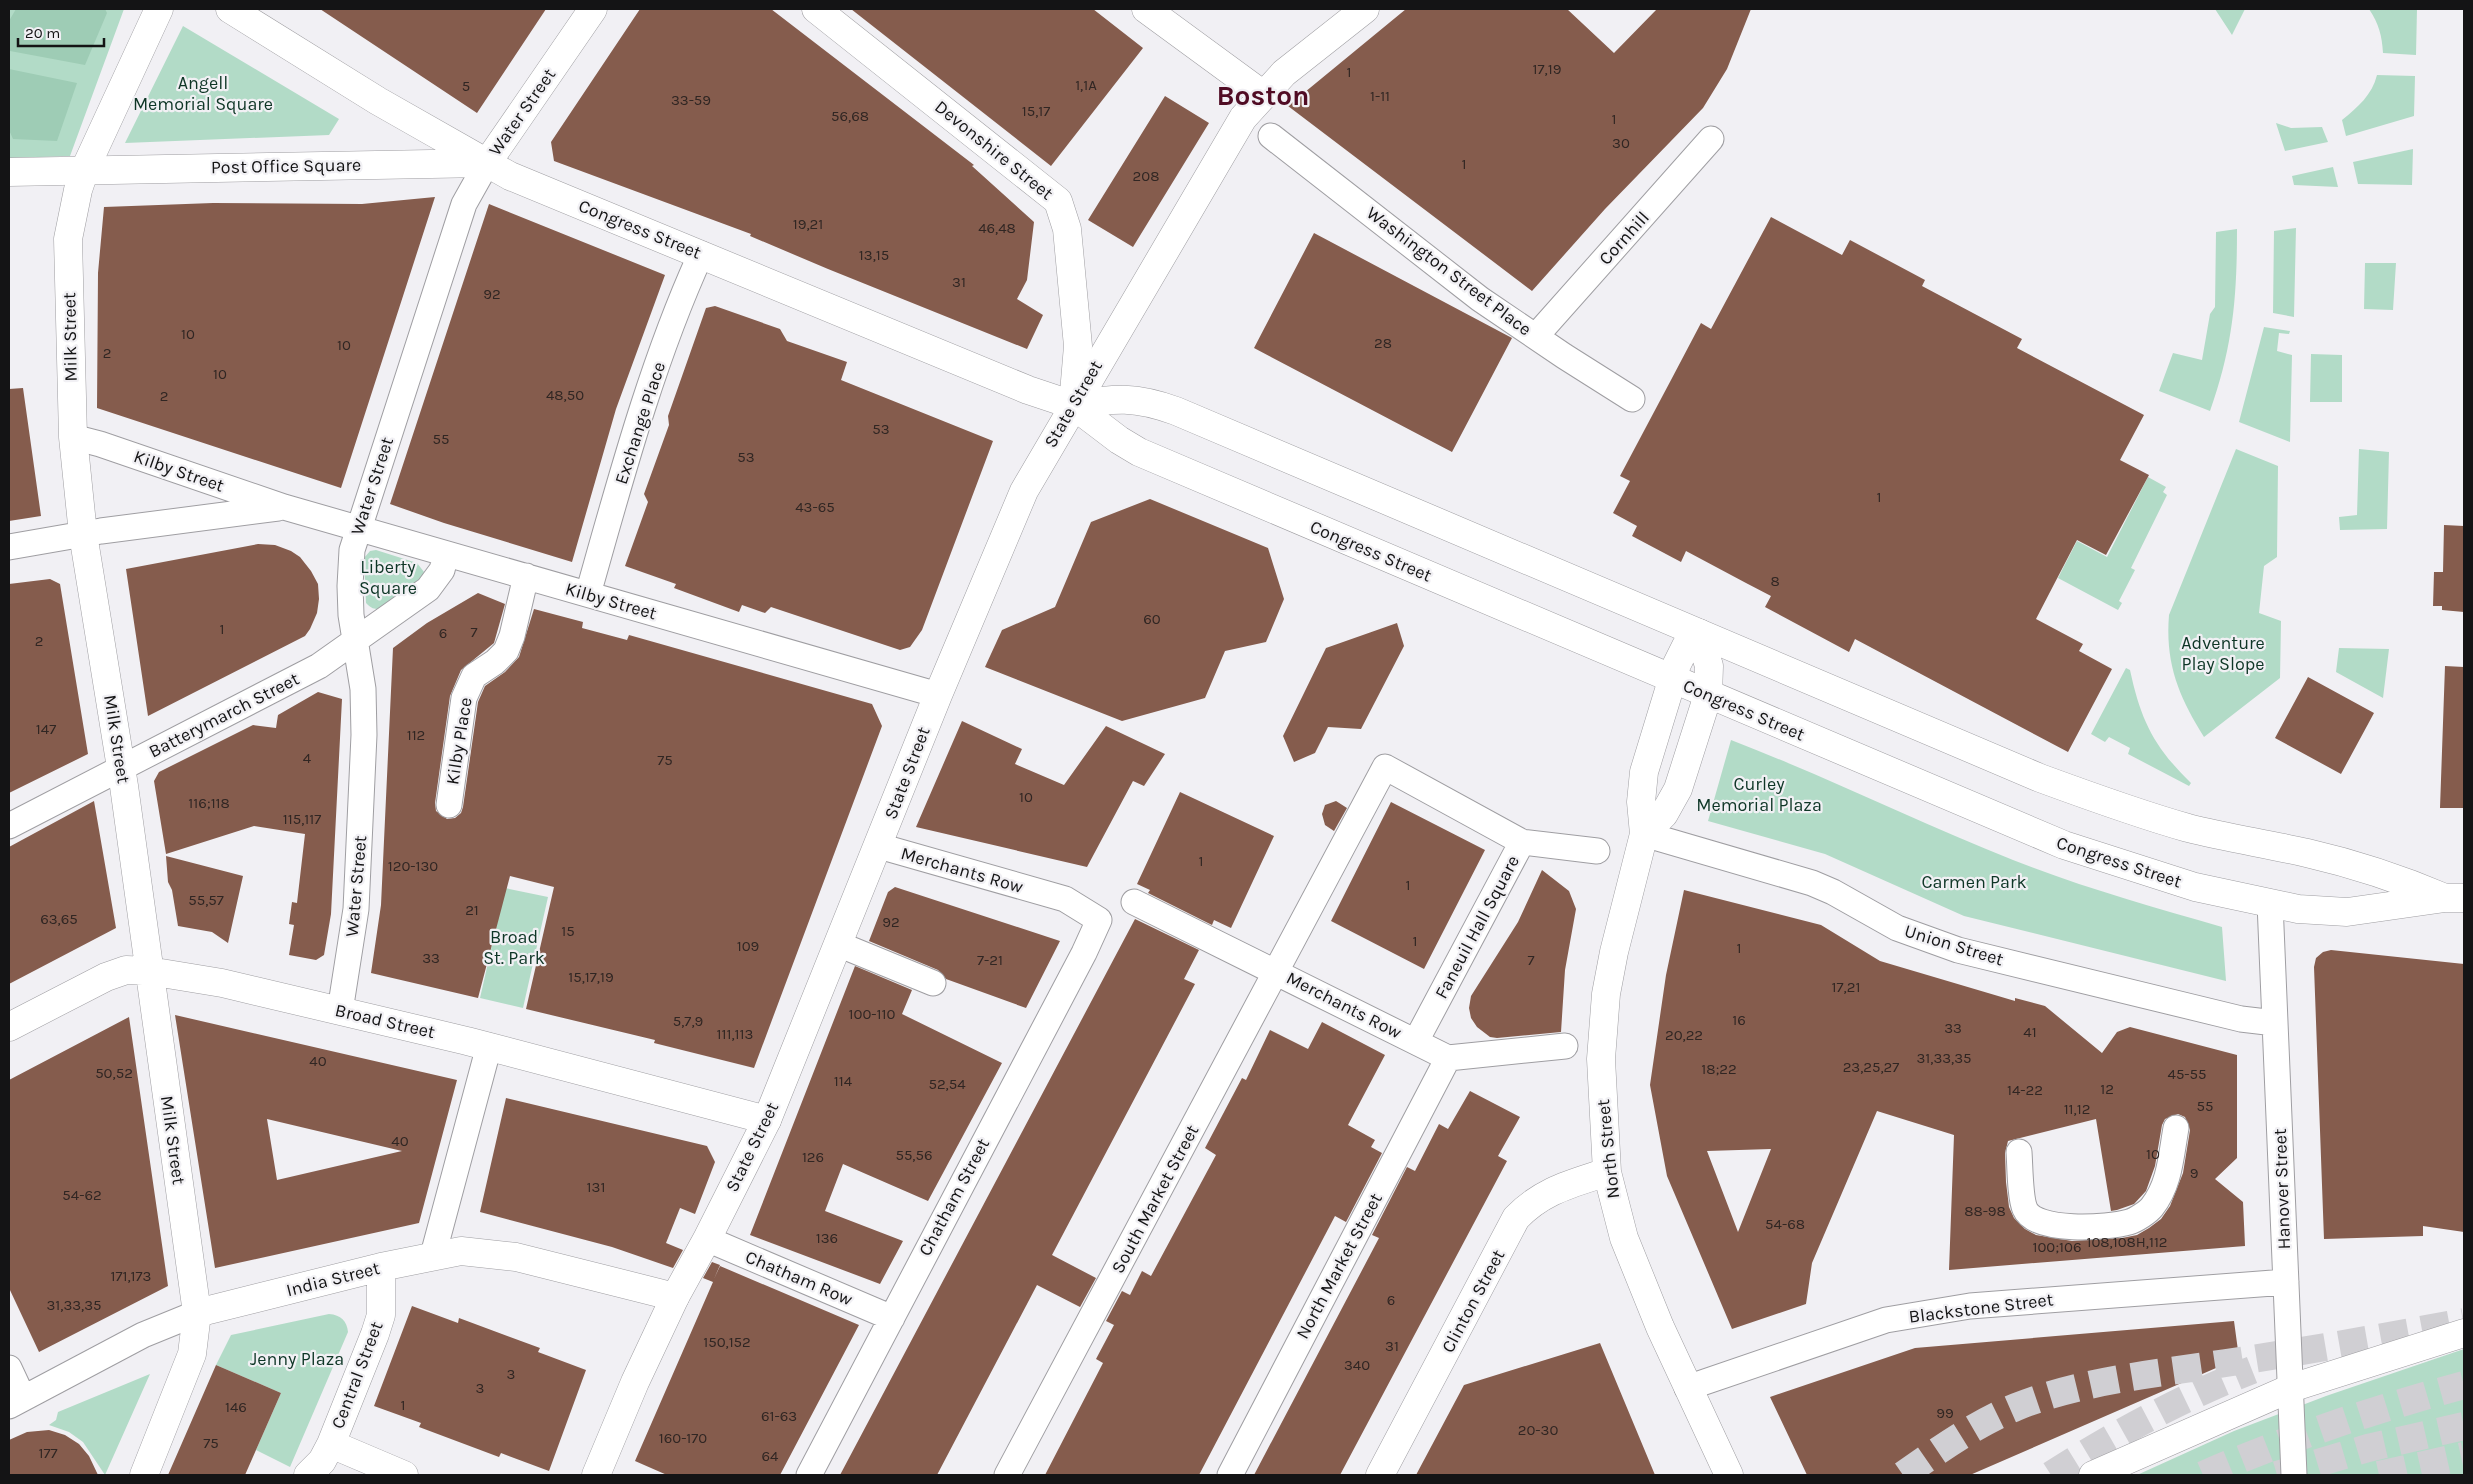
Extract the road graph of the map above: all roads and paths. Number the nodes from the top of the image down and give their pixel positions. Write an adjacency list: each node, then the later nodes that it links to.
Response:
1 (159, 9): 11 (main road, Milk Street)
2 (230, 9): 10 (main road, Congress Street)
3 (593, 9): 10 (main road, Water Street)
4 (816, 9): 16 (main road, Devonshire Street)
5 (1146, 9): 7 (main road)
6 (1365, 9): 7 (main road, State Street)
7 (1262, 94): 16 (main road, State Street)
8 (1271, 136): 14 (street, Washington Street Place)
9 (1711, 139): 14 (street, Cornhill)
10 (487, 163): 11 (main road, Post Office Square); 13 (main road, Congress Street); 19 (street, Water Street)
11 (86, 169): 12 (main road, Post Office Square); 17 (main road, Milk Street)
12 (9, 172)
13 (701, 254): 16 (main road, Congress Street); 24 (street, Exchange Place)
14 (1536, 336): 15 (street, Washington Street Place)
15 (1632, 399)
16 (1072, 404): 25 (main road, Congress Street); 27 (main road, Congress Street); 28 (main road, State Street)
17 (73, 437): 18 (street, Kilby Street); 20 (main road, Milk Street)
18 (284, 507): 19 (street, Kilby Street); 20 (street, Kilby Street)
19 (358, 528): 22 (street, Kilby Street); 26 (street, Water Street)
20 (83, 534): 21 (street, Kilby Street); 30 (main road, Milk Street)
21 (9, 546)
22 (446, 554): 23 (street, Kilby Street); 26 (street)
23 (526, 576): 24 (street, Kilby Street); 31 (street, Kilby Place)
24 (588, 594): 28 (street, Kilby Street)
25 (1699, 633): 27 (main road, North Street); 29 (main road); 37 (main road, Congress Street)
26 (355, 641): 30 (street, Batterymarch Street); 46 (street, Water Street)
27 (1672, 679): 29 (main road, Congress Street); 33 (main road, North Street)
28 (938, 695): 35 (main road, State Street)
29 (1708, 695): 33 (main road); 39 (main road, Congress Street)
30 (121, 768): 32 (street, Batterymarch Street); 43 (main road, Milk Street)
31 (449, 805)
32 (9, 826)
33 (1644, 834): 47 (street, Union Street); 56 (main road, North Street)
34 (1522, 842): 36 (street); 41 (street, Faneuil Hall Square); 49 (street, Faneuil Hall Square)
35 (879, 846): 40 (street, Merchants Row); 42 (main road, State Street)
36 (1597, 851)
37 (2455, 898): 39 (main road, Congress Street)
38 (1134, 902): 44 (street, Merchants Row)
39 (2270, 903): 47 (street, Hanover Street)
40 (1099, 920): 63 (street, Chatham Street)
41 (1302, 924): 44 (street, South Market Street)
42 (838, 944): 45 (street); 53 (main road, State Street)
43 (149, 971): 46 (main road, Broad Street); 48 (main road, Broad Street); 62 (main road, Milk Street)
44 (1277, 971): 49 (street, Merchants Row); 75 (street, South Market Street)
45 (932, 983)
46 (340, 1011): 50 (main road, Broad Street)
47 (2275, 1023): 60 (street, Hanover Street)
48 (9, 1027)
49 (1416, 1041): 52 (street, Merchants Row)
50 (489, 1046): 53 (main road, Broad Street); 58 (street)
51 (1565, 1046): 52 (street)
52 (1448, 1058): 76 (street, North Market Street)
53 (767, 1120): 57 (main road, State Street)
54 (2176, 1128): 55 (street)
55 (2018, 1152)
56 (1607, 1172): 66 (main road, North Street); 77 (main road, Clinton Street)
57 (707, 1239): 61 (main road, State Street); 63 (street, Chatham Row)
58 (434, 1255): 59 (main road, India Street); 61 (main road, India Street)
59 (381, 1267): 62 (main road, India Street); 69 (main road, Central Street)
60 (2286, 1282): 66 (street, Blackstone Street); 67 (street, Hanover Street)
61 (675, 1298): 70 (main road, State Street)
62 (197, 1313): 68 (street, India Street); 71 (main road, Milk Street)
63 (892, 1318): 74 (street, Chatham Street)
64 (2464, 1333): 67 (main road)
65 (9, 1368): 68 (street)
66 (1687, 1388): 78 (main road, North Street)
67 (2291, 1388): 79 (main road); 80 (street, Hanover Street)
68 (16, 1402)
69 (331, 1444): 72 (main road, Central Street); 73 (main road)
70 (602, 1473)
71 (144, 1475)
72 (308, 1475)
73 (404, 1475)
74 (809, 1475)
75 (1007, 1475)
76 (1230, 1475)
77 (1380, 1475)
78 (1729, 1475)
79 (2093, 1475)
80 (2294, 1475)

